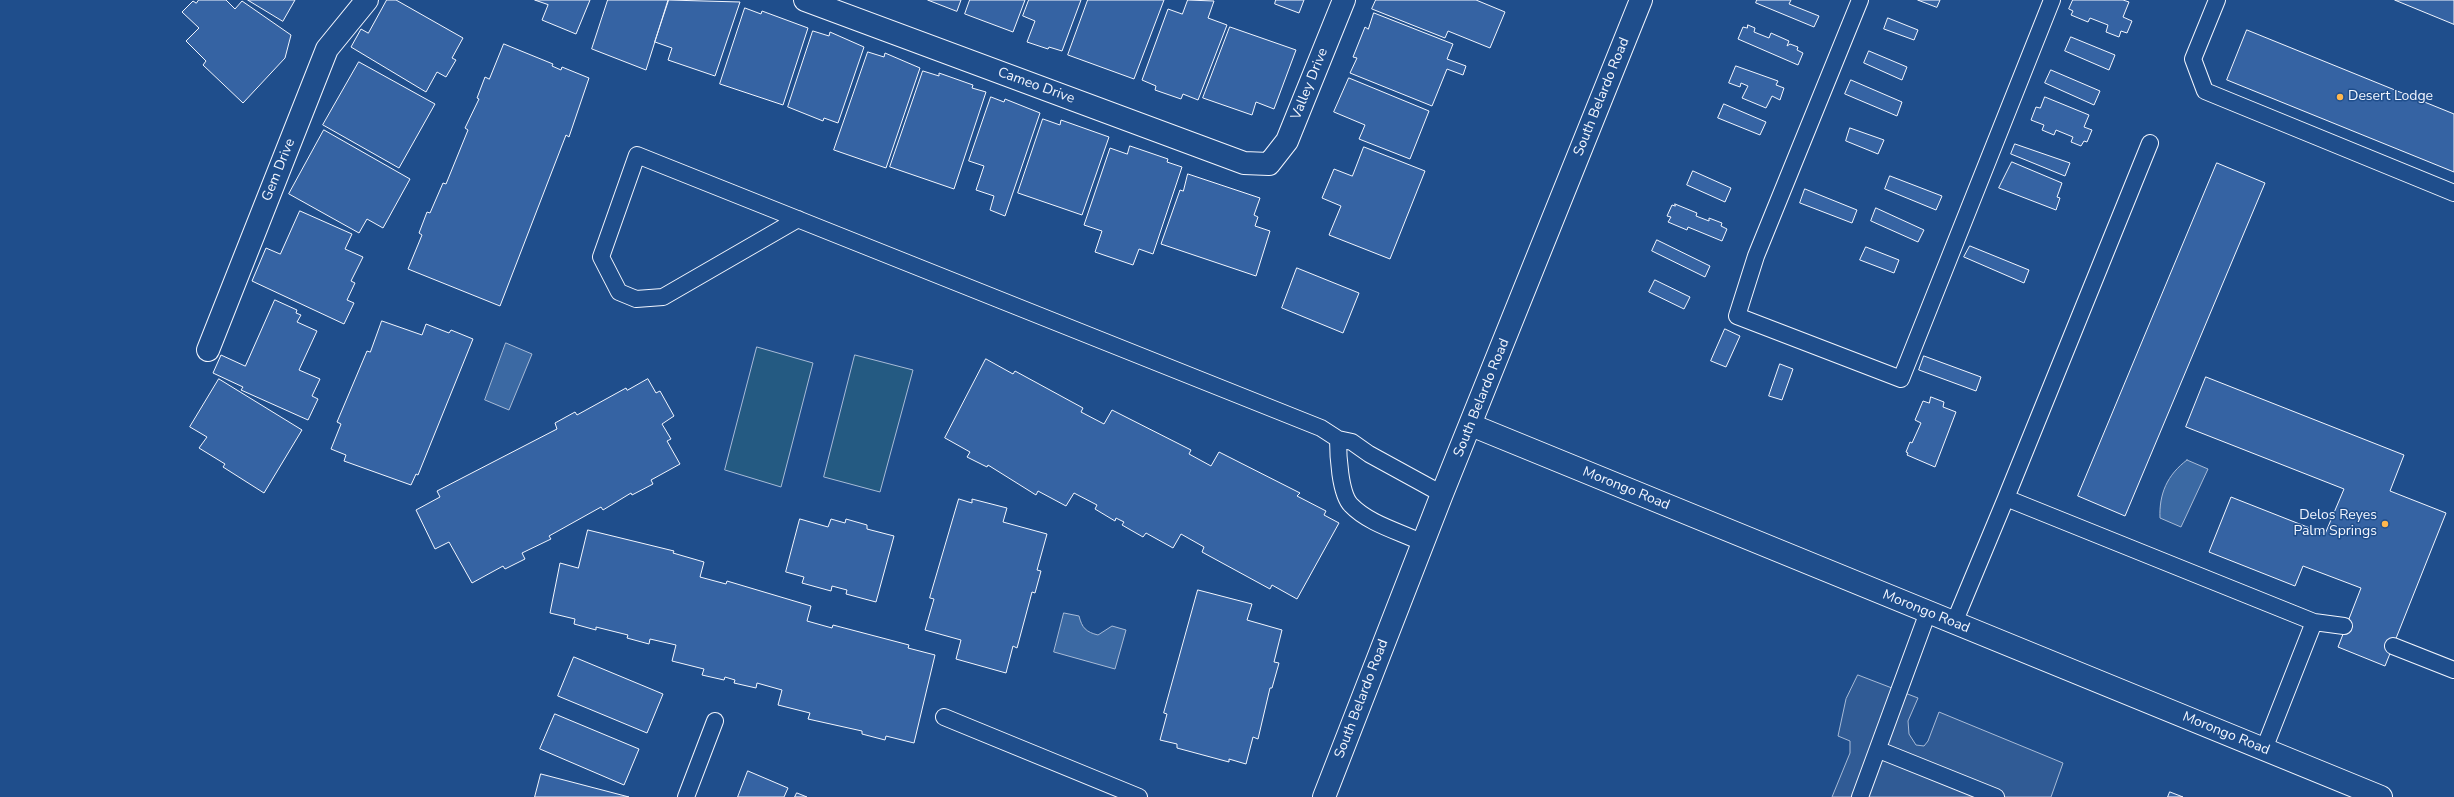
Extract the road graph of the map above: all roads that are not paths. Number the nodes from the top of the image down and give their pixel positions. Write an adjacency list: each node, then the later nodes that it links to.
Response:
1 (367, 0): 12 (street, Gem Drive)
2 (805, 0): 9 (street, Cameo Drive)
3 (1344, 0): 9 (street, Valley Drive)
4 (1641, 0): 13 (street, South Belardo Road)
5 (1860, 0): 6 (lane)
6 (2052, 0)
7 (2217, 0): 10 (lane)
8 (2150, 143): 16 (lane)
9 (1269, 164)
10 (2454, 192)
11 (798, 219): 11 (lane); 14 (lane)
12 (208, 350)
13 (1471, 425): 15 (street, South Belardo Road); 18 (street, Morongo Road)
14 (1338, 439): 15 (lane); 17 (lane)
15 (1442, 494): 17 (street, South Belardo Road)
16 (2006, 498): 19 (lane); 20 (lane)
17 (1423, 543): 31 (street, South Belardo Road)
18 (1928, 612): 20 (street, Morongo Road); 27 (lane)
19 (2314, 622): 21 (lane); 26 (lane)
20 (1954, 624): 26 (street, Morongo Road)
21 (2344, 626)
22 (2393, 646): 23 (lane)
23 (2454, 670)
24 (944, 717): 30 (lane)
25 (715, 721): 29 (lane)
26 (2264, 749): 34 (street, Morongo Road)
27 (1879, 750): 28 (lane); 32 (lane)
28 (1975, 793): 33 (lane)
29 (686, 797)
30 (1139, 797)
31 (1324, 797)
32 (1860, 797)
33 (1996, 797)
34 (2381, 797)

